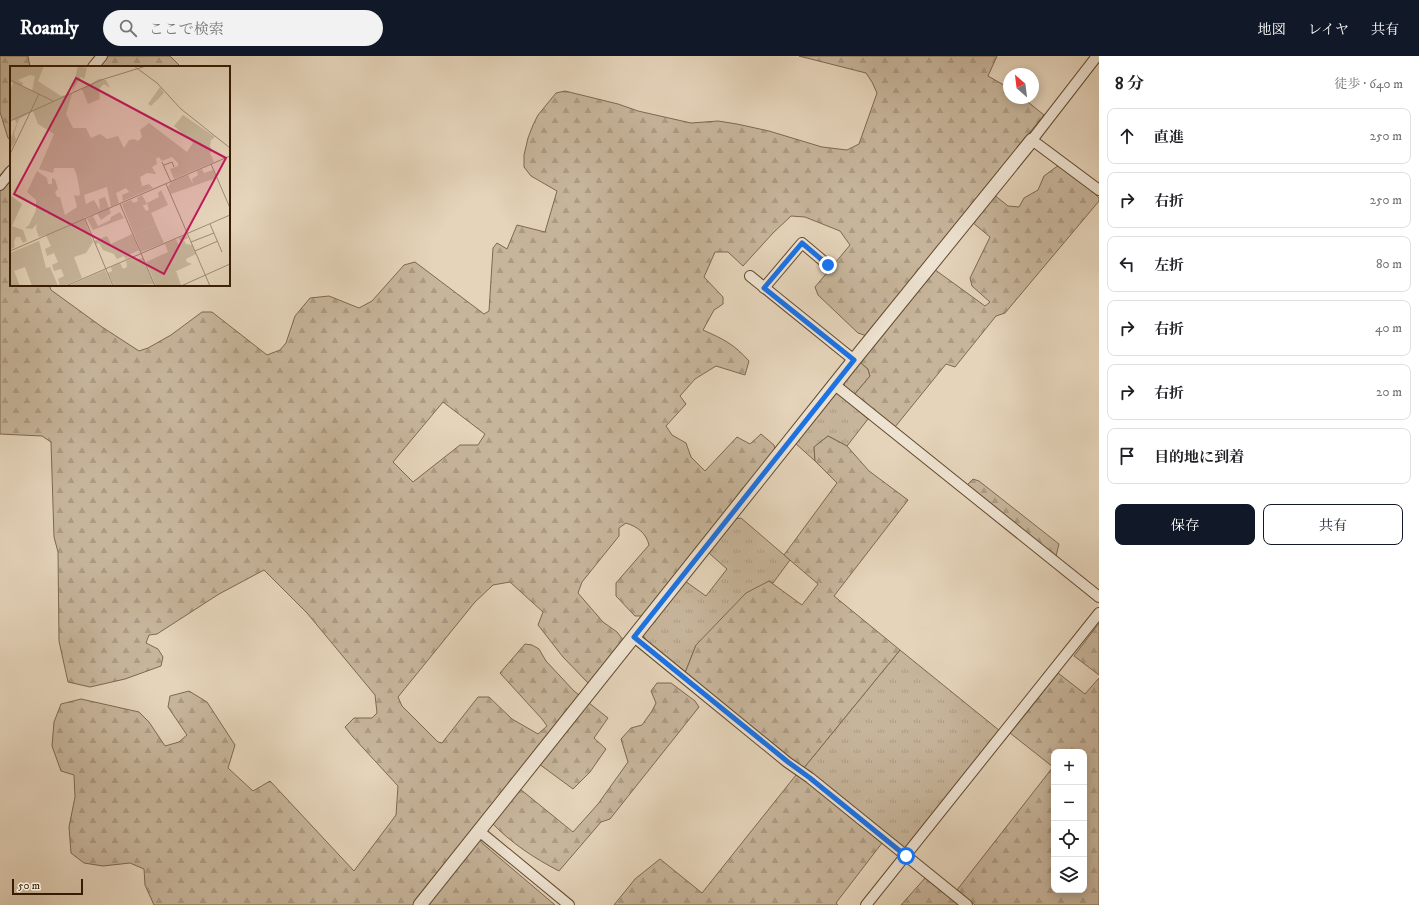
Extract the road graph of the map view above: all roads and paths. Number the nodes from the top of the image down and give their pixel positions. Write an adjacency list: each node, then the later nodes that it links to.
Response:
1 (102, 56): 3 (street)
2 (1097, 56): 4 (street)
3 (94, 66)
4 (1032, 140): 7 (street); 11 (street)
5 (10, 172): 6 (street)
6 (0, 185)
7 (1099, 190)
8 (828, 265): 10 (street)
9 (750, 276): 10 (street)
10 (764, 288): 11 (street)
11 (854, 360): 12 (street)
12 (835, 385): 13 (street); 15 (street)
13 (1099, 597)
14 (1099, 613): 17 (street)
15 (634, 637): 16 (street); 17 (street)
16 (479, 832): 18 (street); 19 (street)
17 (906, 856): 20 (street); 21 (street)
18 (420, 905)
19 (569, 905)
20 (866, 905)
21 (967, 905)

